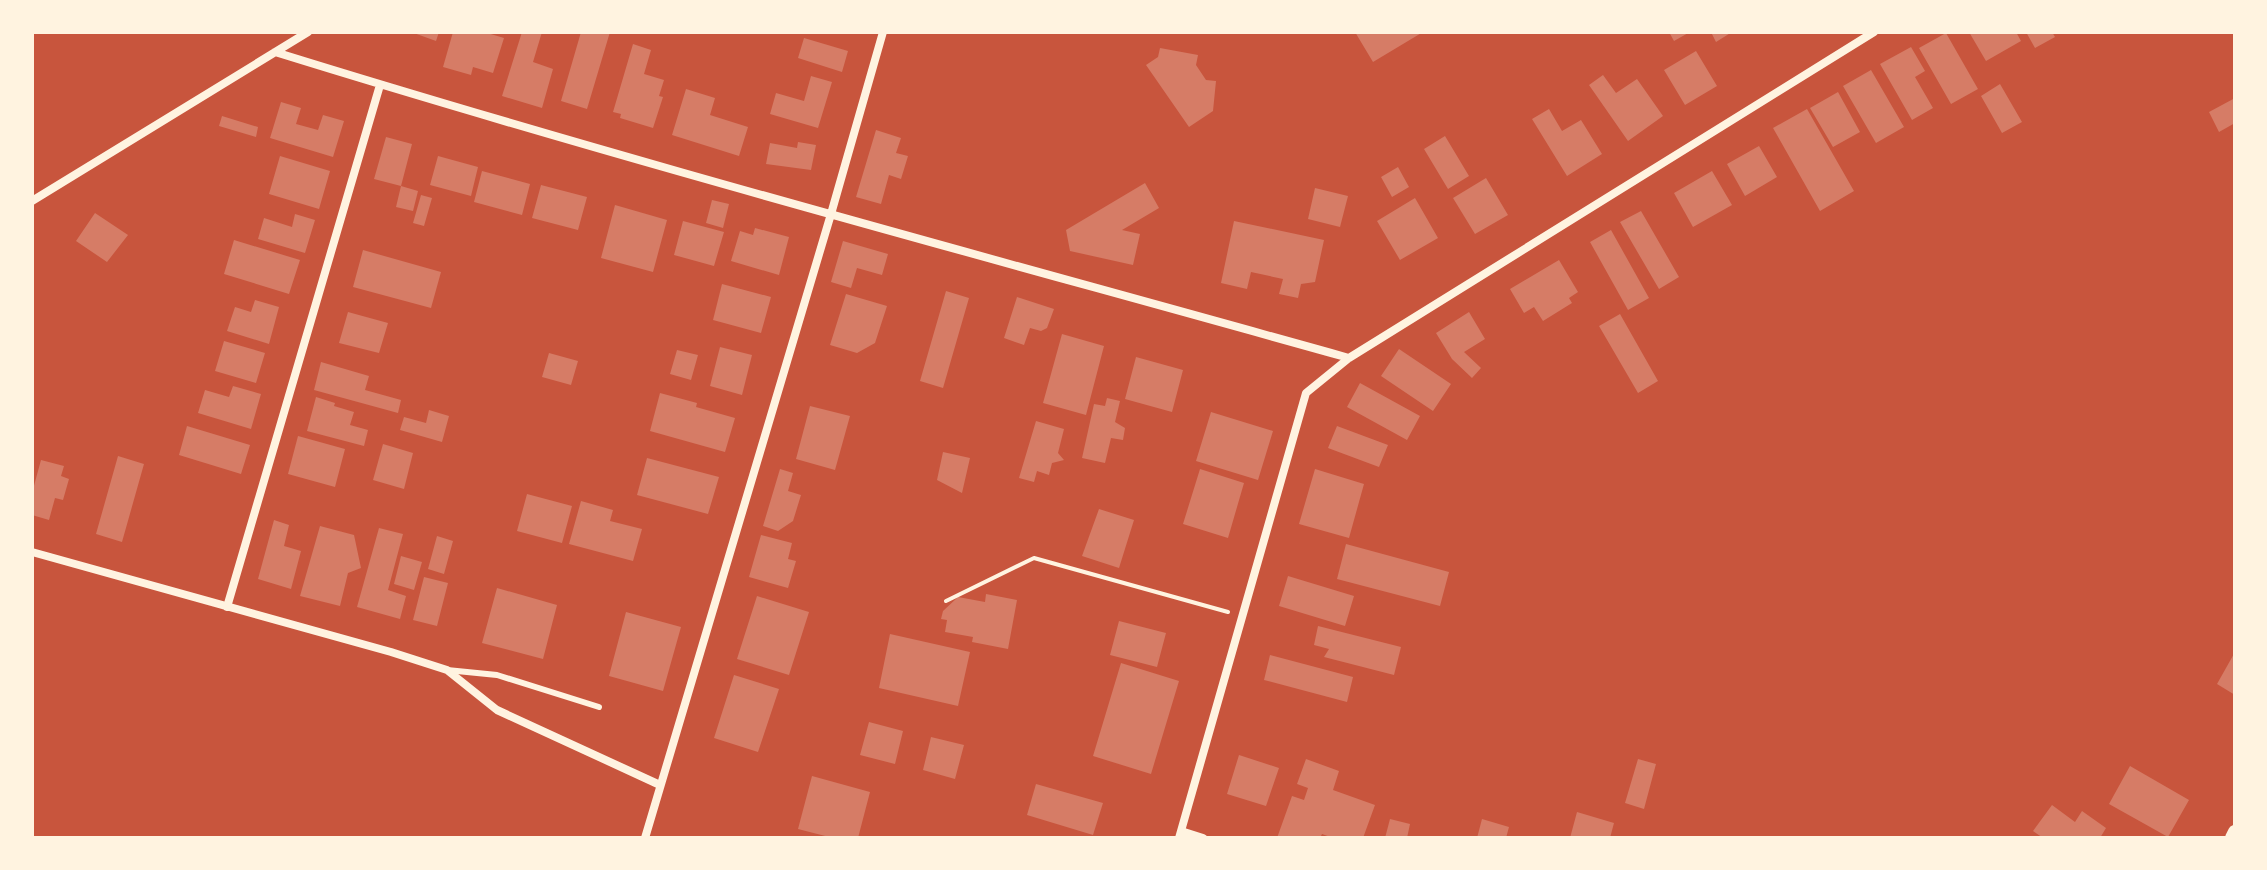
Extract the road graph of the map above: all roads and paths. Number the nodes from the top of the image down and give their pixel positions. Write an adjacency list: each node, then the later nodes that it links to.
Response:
1 (308, 32): 4 (street)
2 (883, 32): 7 (street)
3 (1874, 32): 8 (street)
4 (275, 52): 5 (street); 6 (street)
5 (380, 85): 7 (street); 11 (street)
6 (32, 201)
7 (831, 214): 8 (street); 15 (street)
8 (1349, 358): 12 (street)
9 (32, 552): 11 (street)
10 (946, 601): 12 (path)
11 (227, 607): 13 (street)
12 (1242, 616): 17 (street)
13 (447, 670): 14 (lane); 15 (street)
14 (599, 707)
15 (660, 785): 18 (street)
16 (2235, 832): 20 (street)
17 (1180, 835): 19 (street)
18 (645, 838)
19 (1203, 838)
20 (2232, 838)

